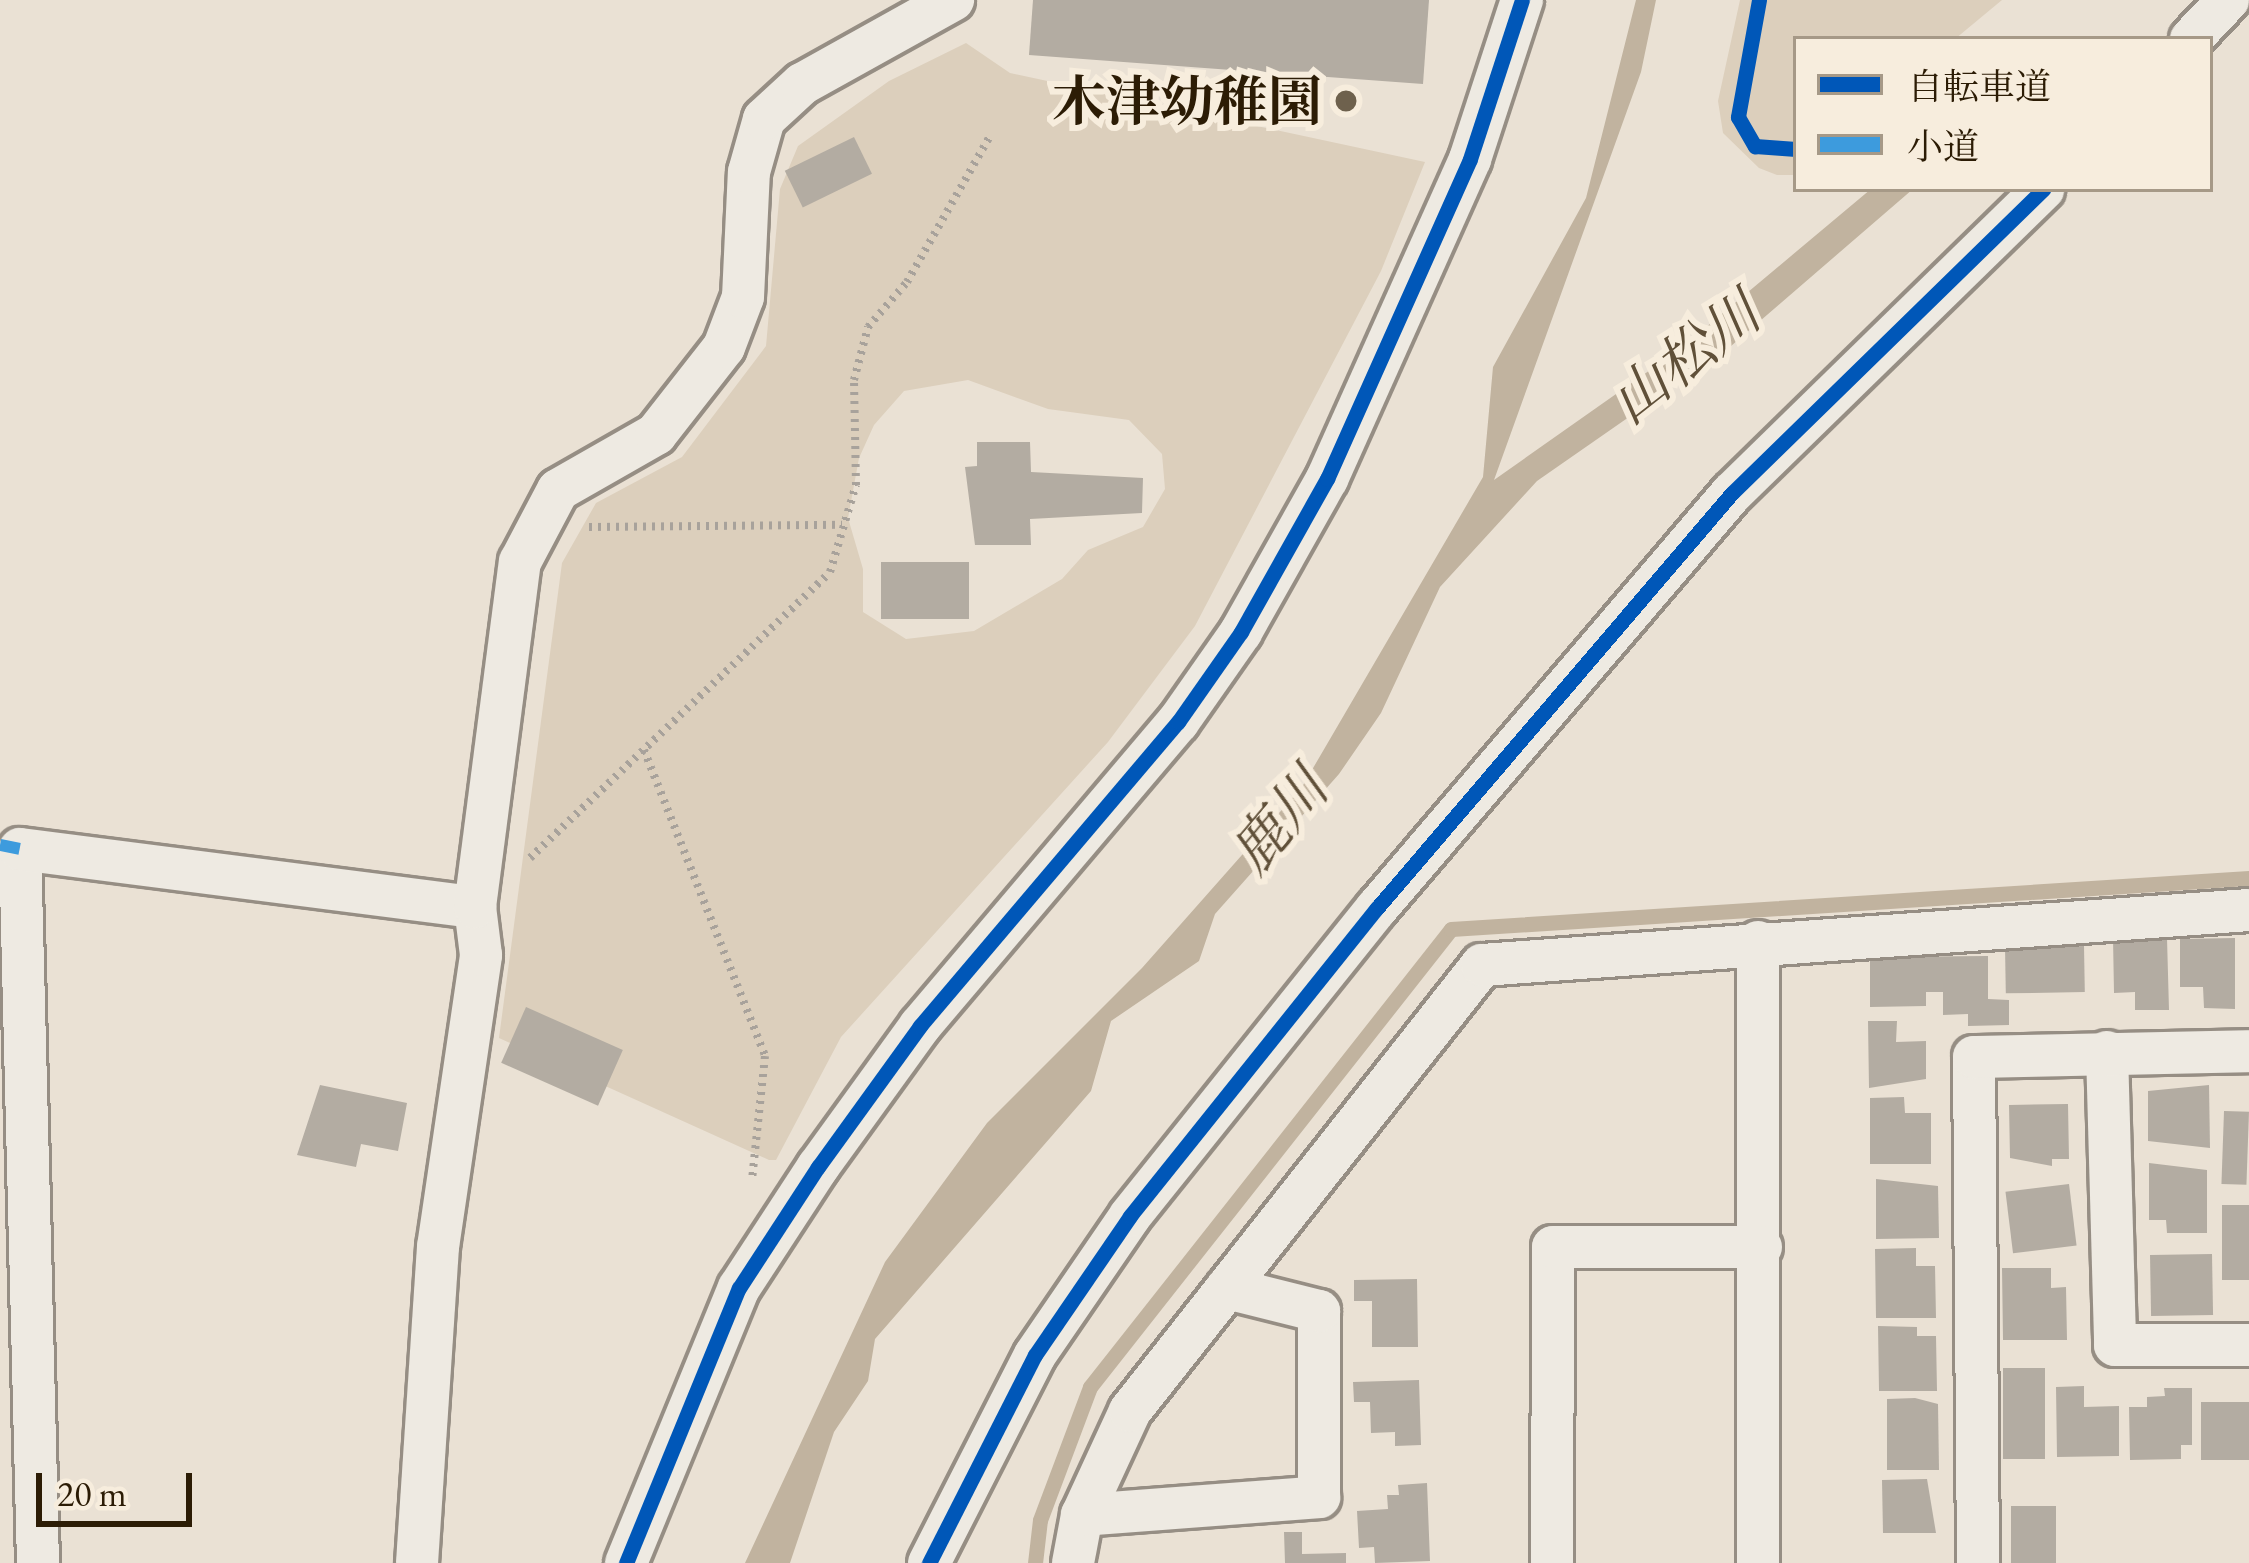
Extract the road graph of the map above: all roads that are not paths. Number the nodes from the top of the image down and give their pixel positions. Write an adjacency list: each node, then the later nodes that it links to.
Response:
1 (952, 0): 6 (street)
2 (1522, 0): 17 (street)
3 (2228, 0): 4 (street)
4 (2194, 36)
5 (2040, 192): 18 (street)
6 (475, 907): 15 (street); 16 (street)
7 (2249, 910): 8 (street)
8 (1758, 942): 11 (street); 12 (street)
9 (2108, 1052): 10 (street); 13 (street); 22 (street)
10 (2249, 1052)
11 (1761, 1247): 20 (street); 21 (street)
12 (1227, 1288): 14 (street); 14 (street)
13 (2249, 1345)
14 (1082, 1515): 19 (street)
15 (38, 1563)
16 (417, 1563)
17 (626, 1563)
18 (929, 1563)
19 (1073, 1563)
20 (1552, 1563)
21 (1758, 1563)
22 (1978, 1563)

